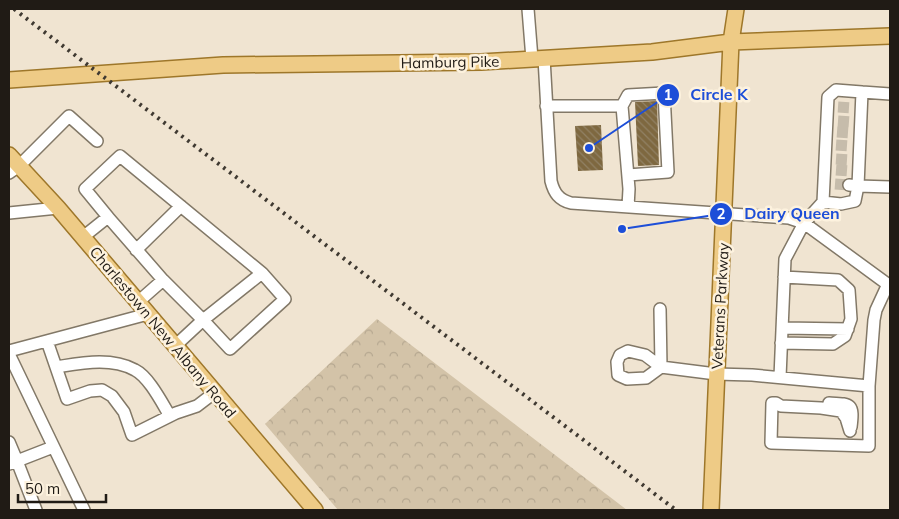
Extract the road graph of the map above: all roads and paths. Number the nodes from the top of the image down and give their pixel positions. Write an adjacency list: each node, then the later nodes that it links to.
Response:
1 (528, 9): 6 (street)
2 (729, 9): 5 (main road, Veterans Parkway)
3 (736, 9): 5 (main road, Veterans Parkway)
4 (890, 36): 5 (main road, Hamburg Pike)
5 (731, 42): 6 (main road, Hamburg Pike); 22 (main road, Veterans Parkway)
6 (538, 58): 7 (main road, Hamburg Pike); 10 (street)
7 (9, 80)
8 (862, 92): 9 (street); 15 (street); 17 (street)
9 (890, 94)
10 (546, 106): 11 (street); 19 (street)
11 (622, 106): 14 (street); 14 (street)
12 (97, 141): 13 (street)
13 (12, 165): 20 (main road, Charlestown New Albany Road)
14 (628, 175): 19 (street)
15 (854, 186): 16 (street); 17 (street)
16 (890, 187)
17 (823, 202): 24 (street)
18 (181, 206): 23 (street); 26 (street); 27 (street)
19 (628, 207): 22 (street)
20 (58, 208): 21 (street); 25 (main road, Charlestown New Albany Road)
21 (9, 213)
22 (724, 214): 24 (street); 42 (main road, Veterans Parkway)
23 (108, 217): 25 (street); 26 (street)
24 (804, 223): 28 (street); 30 (street)
25 (83, 237): 31 (main road, Charlestown New Albany Road)
26 (136, 250): 29 (street)
27 (262, 274): 34 (street); 34 (street)
28 (784, 277): 35 (street); 36 (street)
29 (163, 280): 31 (street); 34 (street)
30 (889, 286): 35 (street)
31 (138, 302): 33 (main road, Charlestown New Albany Road)
32 (660, 309): 42 (street)
33 (148, 314): 37 (street); 39 (main road, Charlestown New Albany Road)
34 (203, 320): 39 (street)
35 (859, 321): 36 (street); 38 (street); 44 (street)
36 (782, 328): 38 (street)
37 (47, 341): 40 (street); 41 (street)
38 (782, 343): 43 (street)
39 (174, 346): 45 (main road, Charlestown New Albany Road)
40 (9, 352): 49 (street)
41 (56, 367): 46 (street); 46 (street)
42 (716, 374): 43 (street); 54 (main road, Veterans Parkway)
43 (780, 378): 44 (street)
44 (870, 386): 48 (street)
45 (214, 393): 46 (street); 53 (main road, Charlestown New Albany Road)
46 (170, 416)
47 (9, 442): 50 (street)
48 (847, 446): 48 (street)
49 (53, 447): 50 (street); 52 (street)
50 (13, 462): 51 (street)
51 (36, 510)
52 (83, 510)
53 (315, 510)
54 (711, 510)

